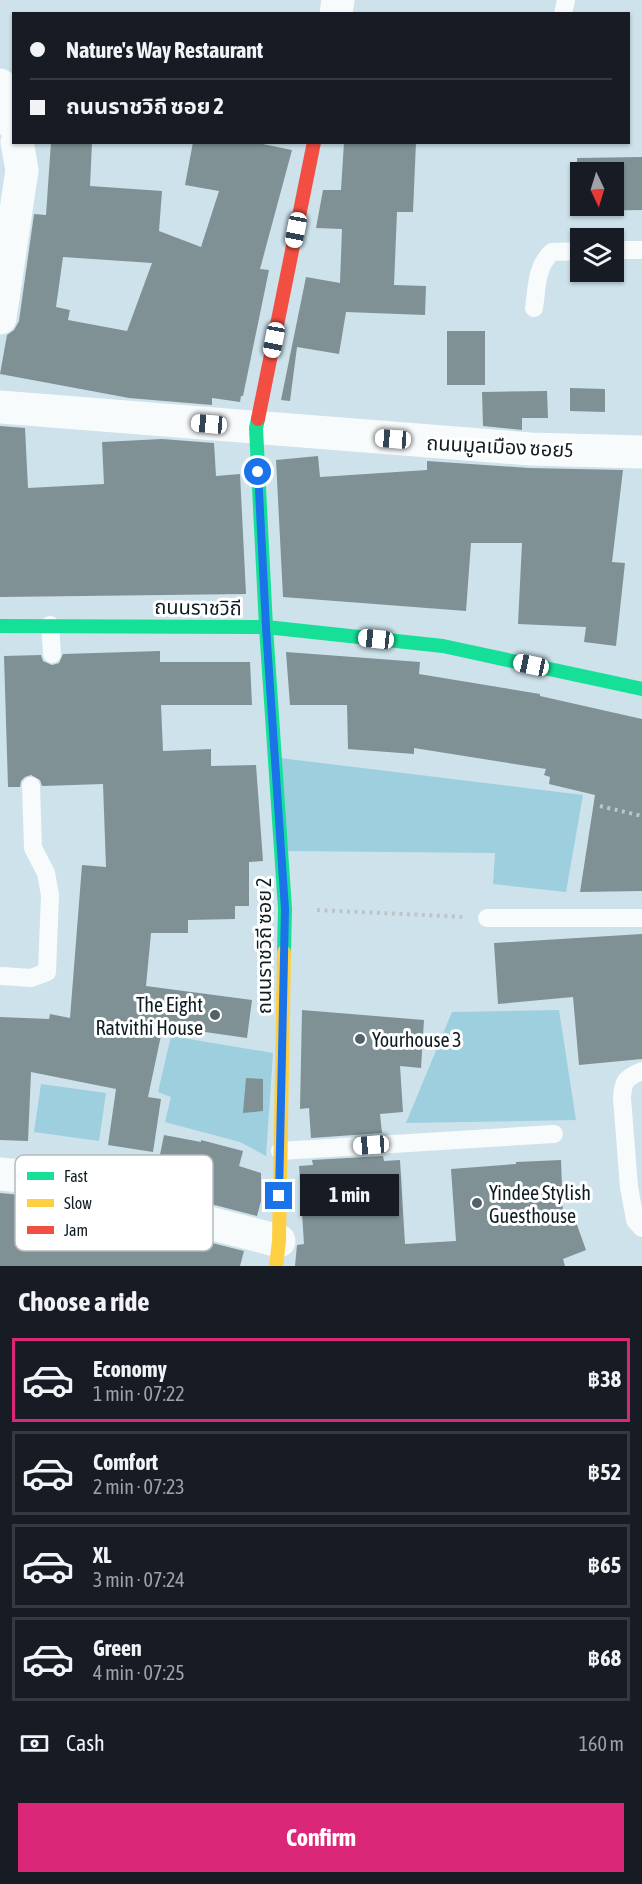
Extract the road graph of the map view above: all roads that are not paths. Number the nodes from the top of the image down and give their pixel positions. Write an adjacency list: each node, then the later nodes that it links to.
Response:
1 (0, 85): 2 (street)
2 (12, 116)
3 (17, 144): 9 (street)
4 (314, 144): 11 (street, ถนนราชวิถี ซอย 2)
5 (624, 250): 6 (lane)
6 (642, 250)
7 (570, 251): 8 (lane)
8 (534, 308)
9 (0, 318)
10 (0, 407): 11 (street, ถนนมูลเมือง ซอย5)
11 (256, 428): 12 (street, ถนนมูลเมือง ซอย5); 15 (street, ถนนราชวิถี ซอย 2)
12 (642, 452)
13 (50, 625): 14 (street, ถนนราชวิถี); 15 (street, ถนนราชวิถี); 16 (lane)
14 (0, 627)
15 (266, 627): 17 (street, ถนนราชวิถี); 24 (street, ถนนราชวิถี ซอย 2)
16 (52, 654)
17 (642, 689)
18 (31, 786): 21 (lane)
19 (487, 918): 20 (lane)
20 (642, 918)
21 (2, 976)
22 (642, 1071): 27 (lane)
23 (554, 1134): 24 (lane)
24 (280, 1151): 29 (street, ถนนราชวิถี ซอย 2)
25 (0, 1174): 26 (street)
26 (15, 1175)
27 (642, 1228)
28 (213, 1233): 29 (street)
29 (278, 1253)

